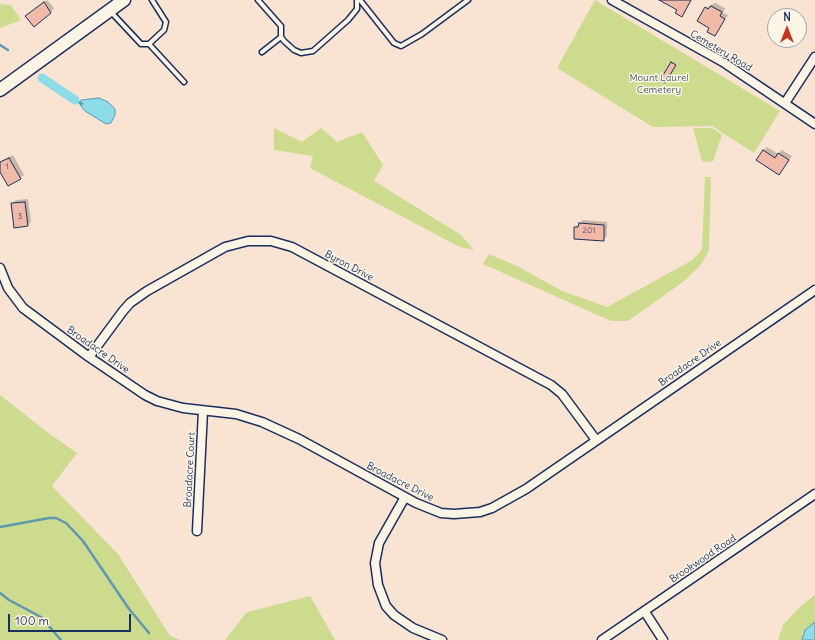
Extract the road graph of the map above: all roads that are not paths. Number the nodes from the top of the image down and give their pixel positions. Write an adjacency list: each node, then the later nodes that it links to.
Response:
1 (124, 0): 7 (main road)
2 (152, 0): 9 (lane)
3 (258, 0): 8 (lane)
4 (358, 0): 5 (lane); 8 (lane)
5 (468, 0)
6 (612, 0): 14 (street, Cemetery Road)
7 (110, 10): 9 (lane); 13 (main road)
8 (281, 37): 10 (lane)
9 (149, 44): 12 (lane)
10 (262, 52)
11 (815, 57): 14 (street)
12 (184, 82)
13 (0, 90)
14 (785, 103): 15 (street, Cemetery Road)
15 (815, 124)
16 (0, 268): 18 (street, Broadacre Drive)
17 (815, 290): 20 (street, Broadacre Drive)
18 (89, 357): 19 (street, Broadacre Drive); 20 (street, Byron Drive)
19 (204, 411): 22 (street, Broadacre Drive); 23 (street, Broadacre Court)
20 (596, 440): 22 (street, Broadacre Drive)
21 (815, 494): 24 (street, Brookwood Road)
22 (405, 497): 25 (street)
23 (197, 531)
24 (644, 612): 26 (street, Brookwood Road); 27 (street)
25 (442, 640)
26 (602, 640)
27 (663, 640)

